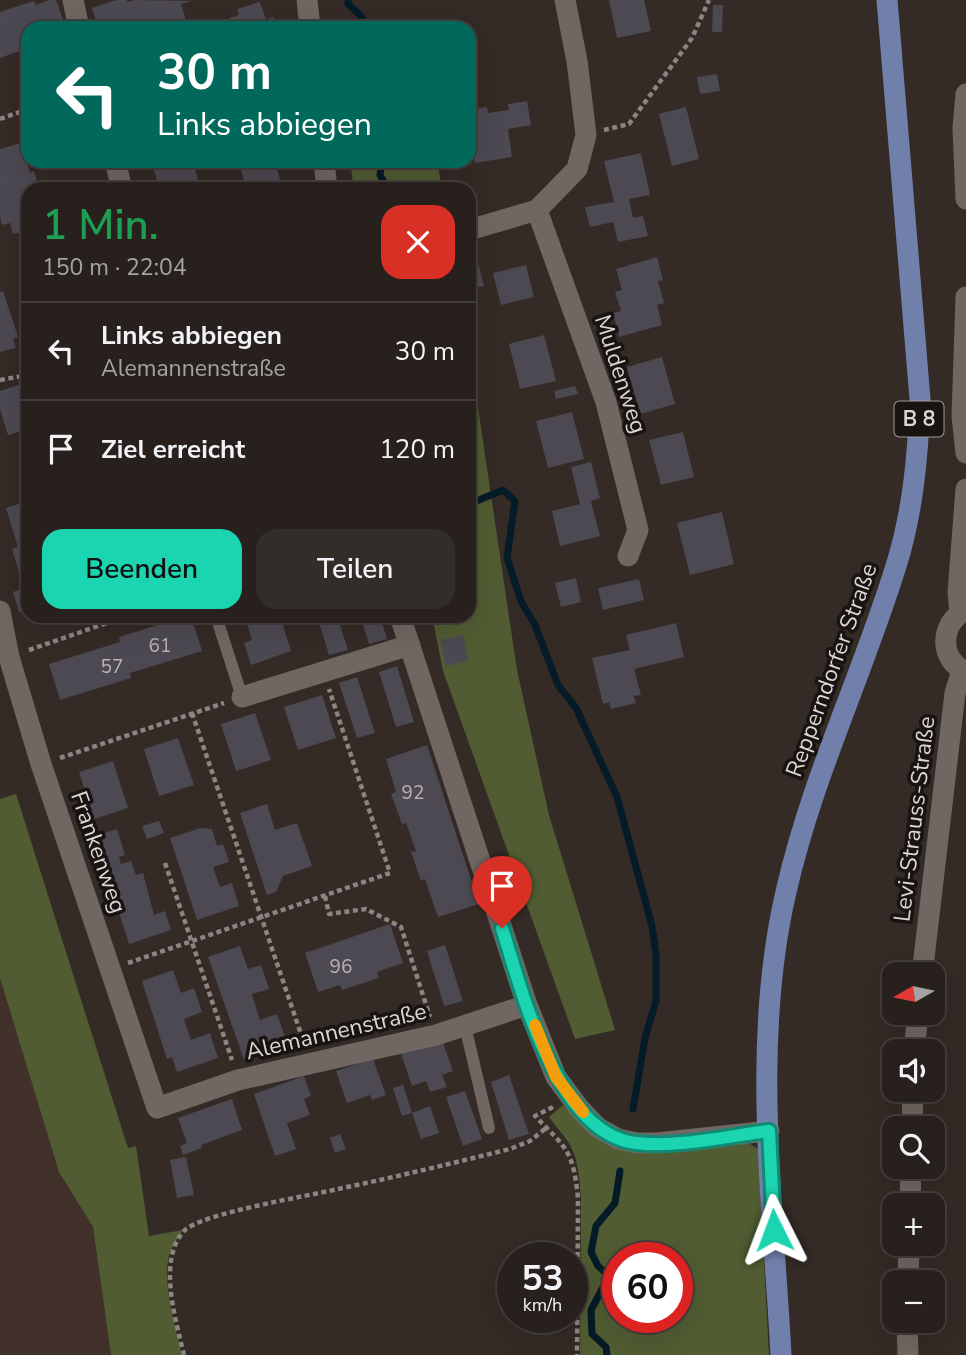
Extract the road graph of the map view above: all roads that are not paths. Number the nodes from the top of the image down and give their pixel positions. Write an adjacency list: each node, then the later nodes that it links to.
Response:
1 (73, 0): 5 (street)
2 (307, 0): 6 (street)
3 (565, 0): 9 (street)
4 (887, 0): 27 (main road, Repperndorfer Straße / B 8)
5 (78, 21)
6 (309, 21)
7 (966, 94): 8 (street)
8 (966, 199)
9 (537, 210): 10 (street); 14 (street, Muldenweg)
10 (476, 228)
11 (966, 297): 12 (street)
12 (966, 453)
13 (966, 489): 16 (street, Levi-Strauss-Straße)
14 (628, 556)
15 (0, 611): 25 (street, Frankenweg)
16 (963, 612): 20 (street, Levi-Strauss-Straße)
17 (218, 623): 21 (lane)
18 (402, 623): 19 (street)
19 (410, 645): 21 (street); 23 (street)
20 (964, 672): 22 (street, Levi-Strauss-Straße)
21 (242, 697)
22 (923, 962)
23 (527, 1005): 24 (street, Alemannenstraße); 27 (street)
24 (465, 1026): 25 (street, Alemannenstraße); 26 (lane)
25 (158, 1108)
26 (489, 1128)
27 (769, 1131): 29 (main road, Repperndorfer Straße / B 8)
28 (907, 1333): 30 (street)
29 (781, 1355)
30 (908, 1355)

